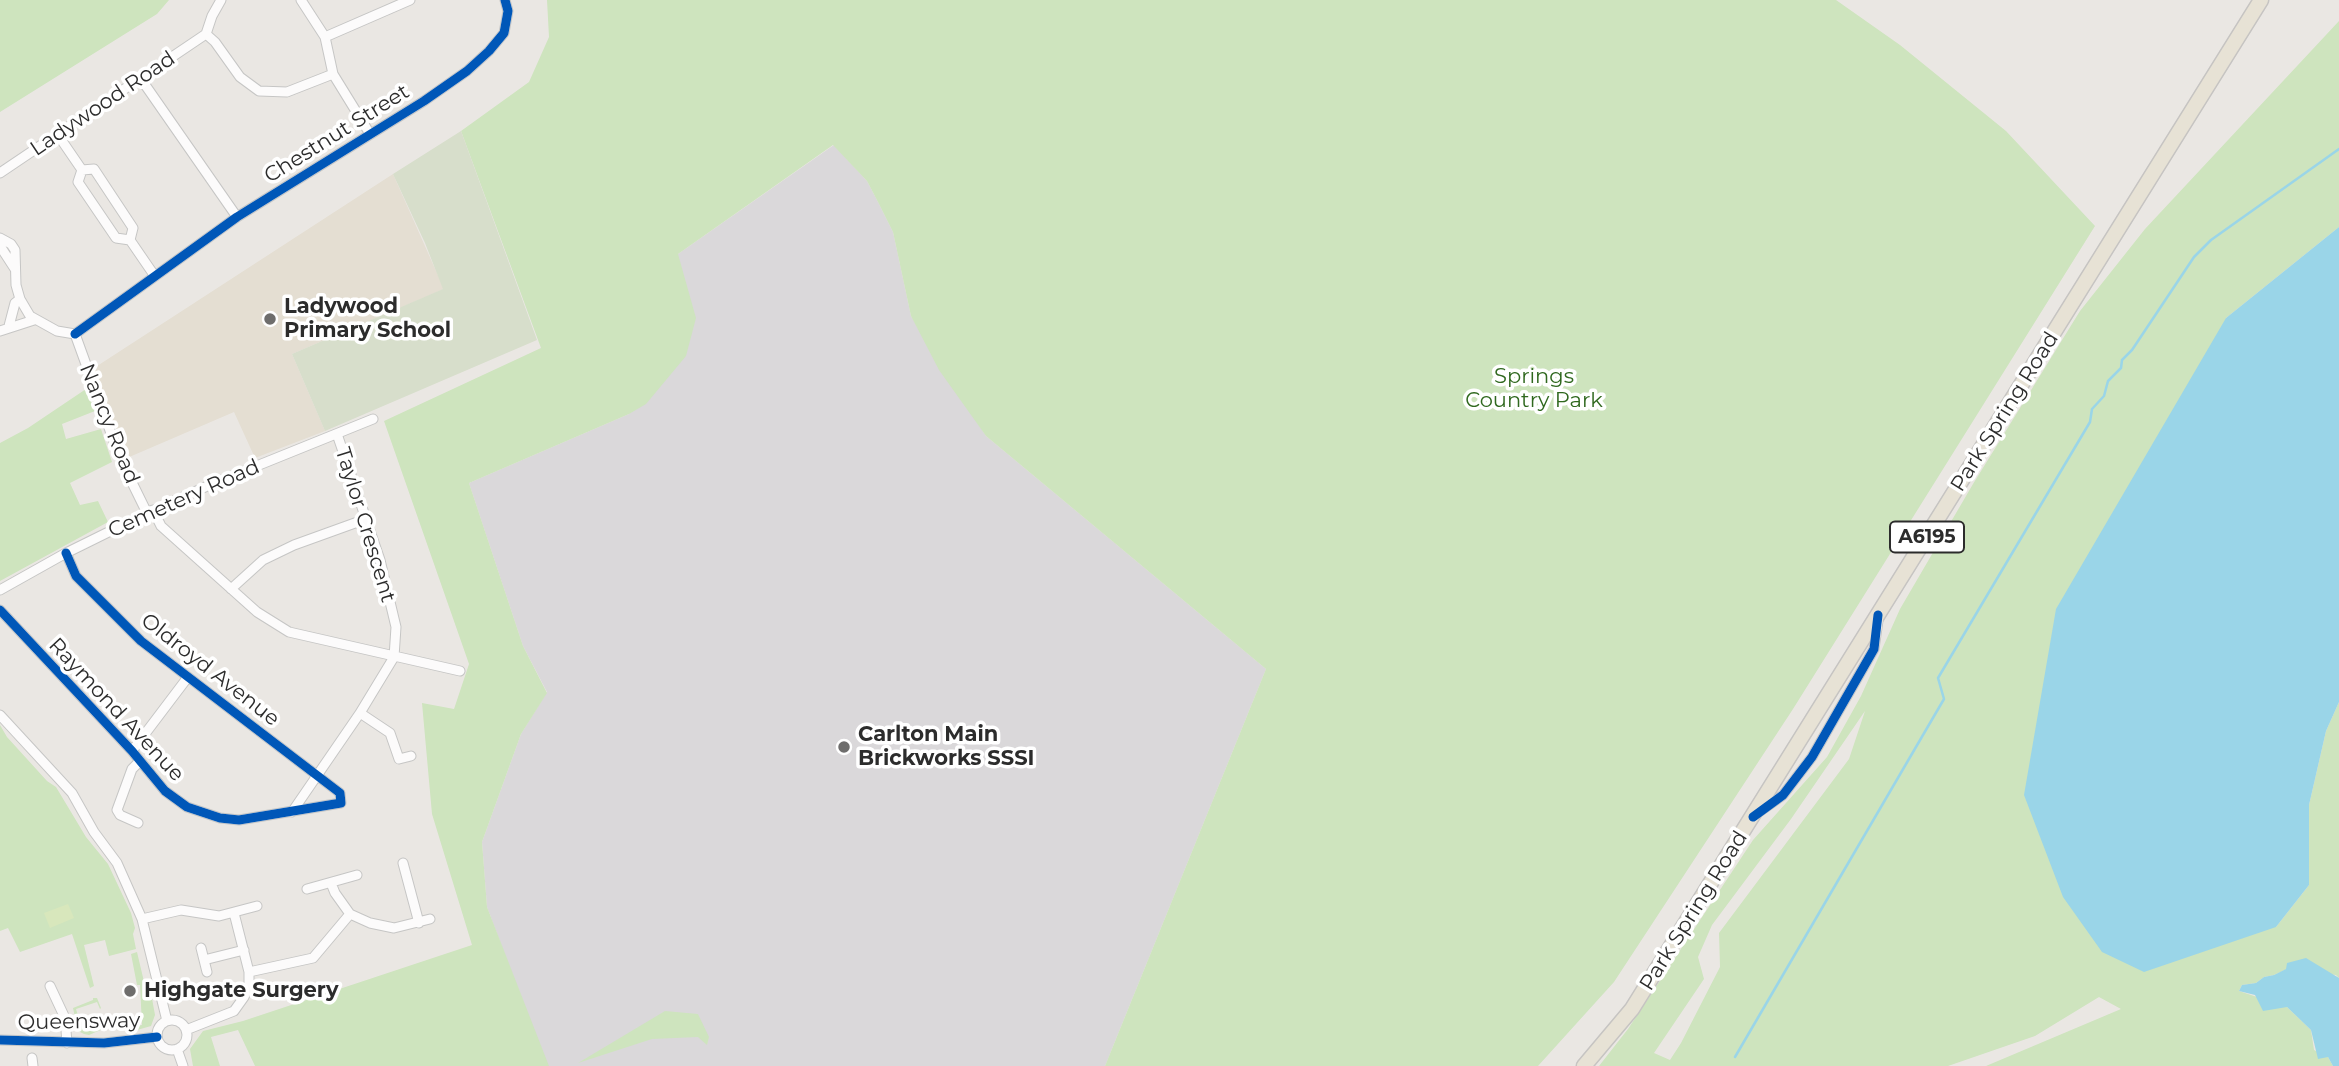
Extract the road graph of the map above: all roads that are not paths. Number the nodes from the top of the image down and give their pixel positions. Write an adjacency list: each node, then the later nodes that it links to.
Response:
1 (221, 0): 6 (street)
2 (301, 0): 7 (street)
3 (410, 0): 7 (street)
4 (505, 0): 10 (street, Chestnut Street)
5 (2261, 0): 67 (main road, Park Spring Road / A6195)
6 (206, 34): 8 (street); 9 (street, Ladywood Road)
7 (325, 37): 8 (street)
8 (333, 74): 10 (street)
9 (141, 79): 11 (street, Ladywood Road); 14 (street)
10 (370, 134): 14 (street, Chestnut Street)
11 (58, 135): 12 (street); 13 (street, Ladywood Road)
12 (82, 170): 16 (street); 16 (street)
13 (0, 173)
14 (237, 217): 19 (street, Chestnut Street)
15 (0, 239): 18 (street)
16 (130, 240): 19 (street)
17 (0, 246): 18 (street)
18 (15, 270): 20 (street)
19 (154, 275): 23 (street)
20 (20, 299): 21 (street); 22 (street)
21 (34, 320): 22 (street); 23 (street)
22 (5, 329)
23 (75, 334): 26 (street, Nancy Road)
24 (373, 419): 25 (street, Cemetery Road)
25 (337, 434): 26 (street, Cemetery Road); 27 (street, Taylor Crescent)
26 (150, 512): 28 (street, Cemetery Road); 29 (street, Nancy Road)
27 (366, 519): 29 (street); 32 (street, Taylor Crescent)
28 (66, 554): 30 (street, Cemetery Road); 34 (street, Oldroyd Avenue)
29 (231, 589): 32 (street, Nancy Road)
30 (0, 590)
31 (0, 610): 37 (street, Raymond Avenue)
32 (394, 657): 33 (street, Nancy Road); 35 (street)
33 (460, 671)
34 (188, 677): 37 (street); 40 (street, Oldroyd Avenue)
35 (360, 713): 38 (street); 40 (street)
36 (0, 715): 51 (street)
37 (132, 751): 39 (street, Raymond Avenue)
38 (411, 757)
39 (140, 761): 42 (street, Raymond Avenue); 43 (street)
40 (316, 774): 41 (street, Oldroyd Avenue); 42 (street)
41 (341, 803): 42 (street, Raymond Avenue)
42 (292, 812)
43 (138, 823)
44 (403, 863): 53 (street)
45 (357, 876): 46 (street)
46 (331, 883): 47 (street); 50 (street)
47 (307, 889)
48 (257, 906): 49 (street)
49 (234, 913): 51 (street); 55 (street)
50 (350, 914): 53 (street); 58 (street)
51 (142, 919): 60 (street)
52 (430, 919): 53 (street)
53 (419, 923)
54 (201, 948): 56 (street)
55 (244, 950): 56 (street); 58 (street)
56 (204, 960): 57 (street)
57 (207, 972)
58 (249, 972): 61 (street)
59 (50, 986): 64 (street)
60 (167, 1021): 61 (street); 62 (street)
61 (186, 1030): 65 (street)
62 (158, 1037): 64 (street, Queensway); 65 (street)
63 (0, 1040): 64 (street, Queensway)
64 (67, 1043)
65 (177, 1049): 66 (street)
66 (183, 1066)
67 (1584, 1066)

